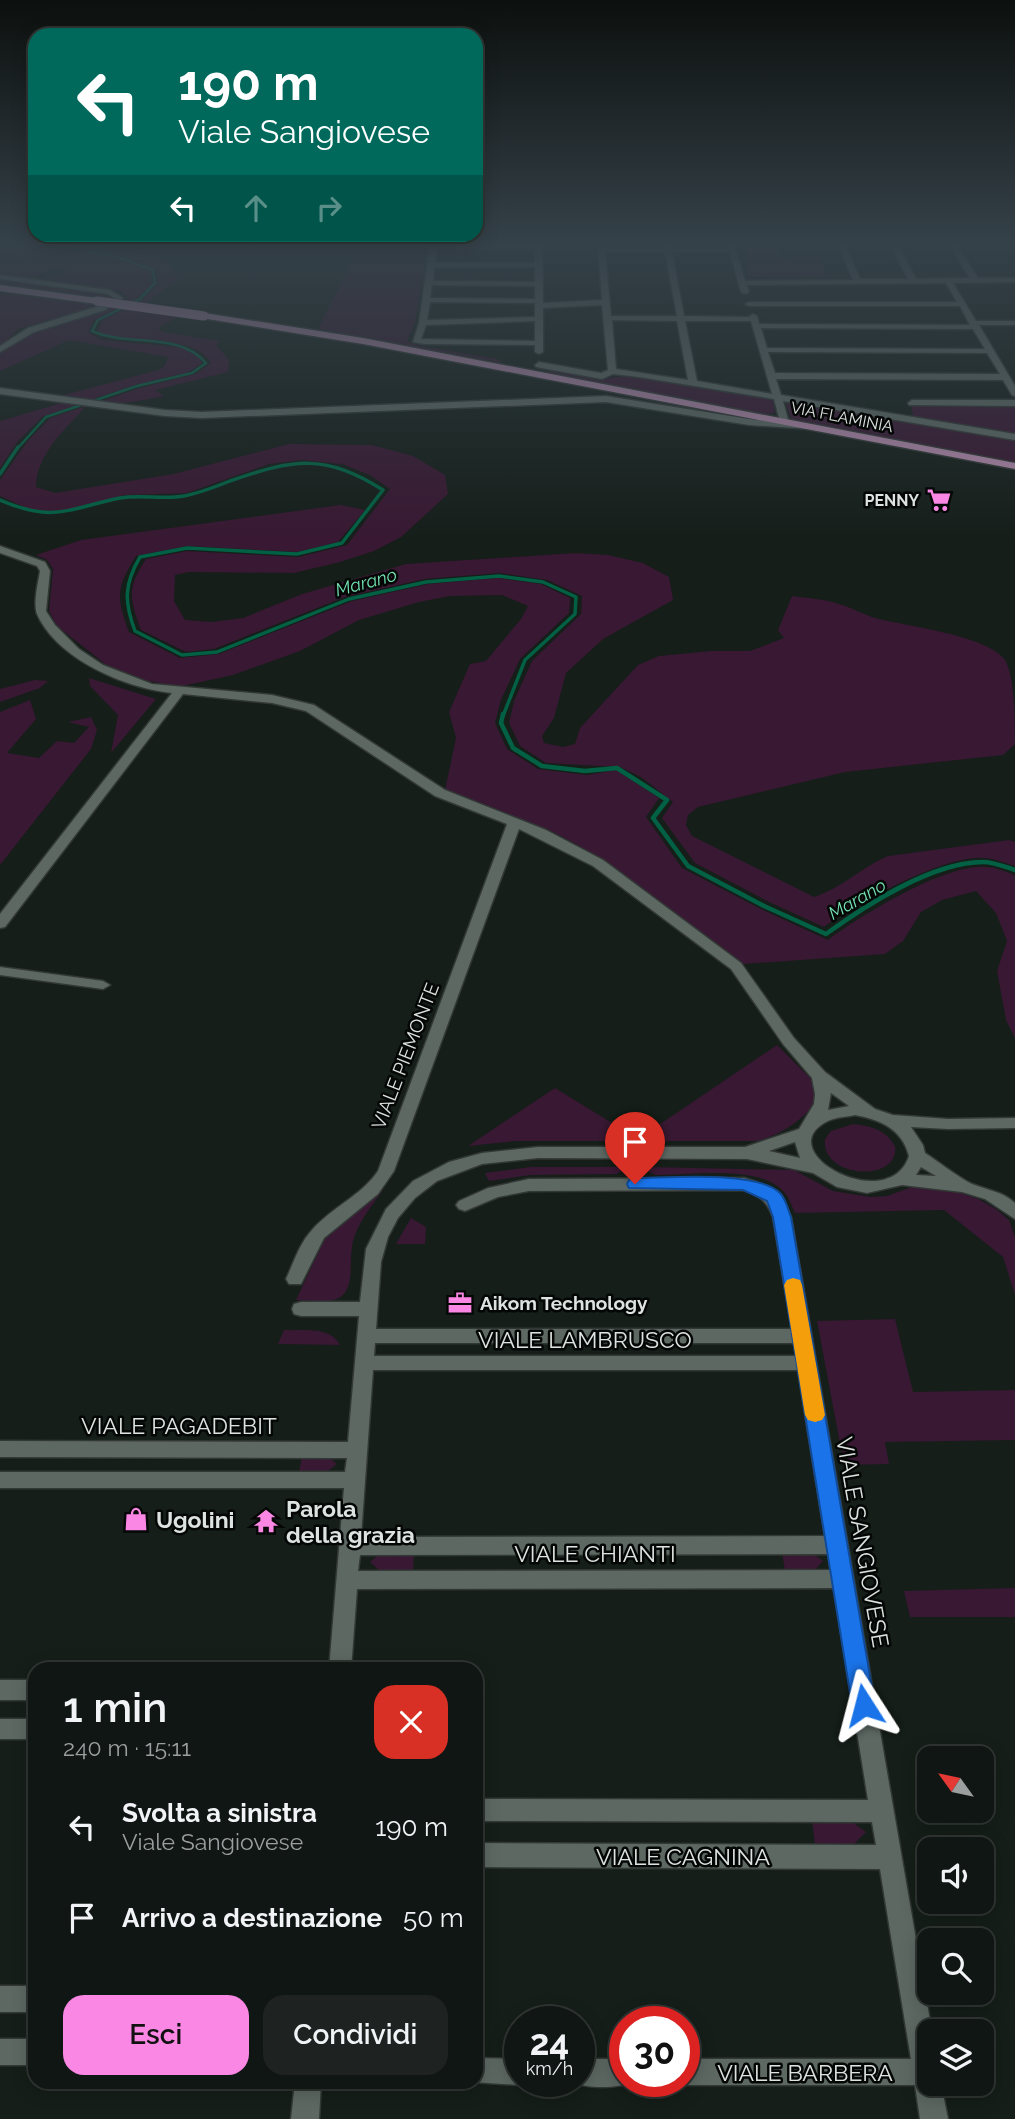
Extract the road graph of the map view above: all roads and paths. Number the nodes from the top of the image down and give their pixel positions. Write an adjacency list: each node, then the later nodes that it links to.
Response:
1 (374, 343): 10 (main road, VIA FLAMINIA, bridge)
2 (526, 343): 3 (street)
3 (539, 343): 10 (street)
4 (609, 343): 11 (street)
5 (685, 343): 14 (street)
6 (761, 343): 8 (street)
7 (985, 343): 9 (street)
8 (763, 350): 9 (street); 12 (street)
9 (990, 351): 13 (street)
10 (538, 370): 11 (street); 20 (main road, VIA FLAMINIA)
11 (612, 371): 14 (street)
12 (771, 376): 13 (street); 17 (street)
13 (1005, 377): 16 (street)
14 (693, 383): 17 (street)
15 (0, 391): 21 (street)
16 (1015, 393)
17 (777, 396): 22 (street); 24 (street)
18 (912, 403): 19 (street)
19 (1015, 403)
20 (694, 404): 21 (street); 22 (main road, VIA FLAMINIA)
21 (672, 409): 23 (street)
22 (785, 422): 23 (main road, VIA FLAMINIA)
23 (812, 428): 25 (main road, VIA FLAMINIA)
24 (1015, 437)
25 (1015, 466)
26 (0, 549): 27 (street)
27 (179, 691): 28 (street); 29 (street)
28 (515, 822): 32 (street); 47 (street, VIALE PIEMONTE)
29 (0, 924)
30 (0, 971): 31 (street)
31 (103, 985)
32 (819, 1076): 33 (street); 37 (street)
33 (870, 1112): 34 (street); 37 (street)
34 (890, 1119): 36 (street); 38 (street)
35 (1015, 1123): 36 (street)
36 (948, 1124): 38 (street)
37 (809, 1127): 39 (street); 41 (street)
38 (917, 1150): 42 (street); 44 (street)
39 (747, 1153): 40 (street); 41 (street)
40 (633, 1154): 43 (street); 48 (street)
41 (815, 1168): 42 (street)
42 (901, 1179): 44 (street)
43 (635, 1184): 45 (street, VIALE SANGIOVESE); 51 (street, VIALE SANGIOVESE)
44 (961, 1185): 46 (street)
45 (465, 1205)
46 (1015, 1213)
47 (295, 1279)
48 (369, 1309): 49 (street); 50 (street)
49 (301, 1310)
50 (366, 1336): 51 (street, VIALE LAMBRUSCO); 52 (street)
51 (802, 1336): 53 (street, VIALE SANGIOVESE)
52 (364, 1363): 53 (street, VIALE LAMBRUSCO); 55 (street)
53 (806, 1363): 58 (street, VIALE SANGIOVESE)
54 (0, 1449): 55 (street, VIALE PAGADEBIT)
55 (357, 1450): 57 (street)
56 (0, 1480): 57 (street)
57 (355, 1480): 59 (street)
58 (837, 1545): 59 (street, VIALE CHIANTI); 60 (street, VIALE SANGIOVESE)
59 (350, 1546): 61 (street)
60 (843, 1579): 61 (street, VIALE CHIANTI); 68 (street, VIALE SANGIOVESE)
61 (347, 1580): 62 (street)
62 (341, 1662)
63 (0, 1690): 64 (street)
64 (28, 1690)
65 (0, 1729): 66 (street)
66 (28, 1729)
67 (483, 1810): 68 (street)
68 (882, 1811): 70 (street, VIALE SANGIOVESE)
69 (483, 1855): 70 (street, VIALE CAGNINA)
70 (890, 1857): 73 (street, VIALE SANGIOVESE)
71 (0, 1999): 72 (street)
72 (28, 1999)
73 (917, 2019)
74 (0, 2052): 75 (street)
75 (28, 2052)
76 (483, 2071): 77 (street)
77 (504, 2071)
78 (700, 2072): 79 (street, VIALE BARBERA)
79 (917, 2072)
80 (307, 2089): 82 (street)
81 (930, 2096): 83 (street, VIALE SANGIOVESE)
82 (305, 2119)
83 (934, 2119)

